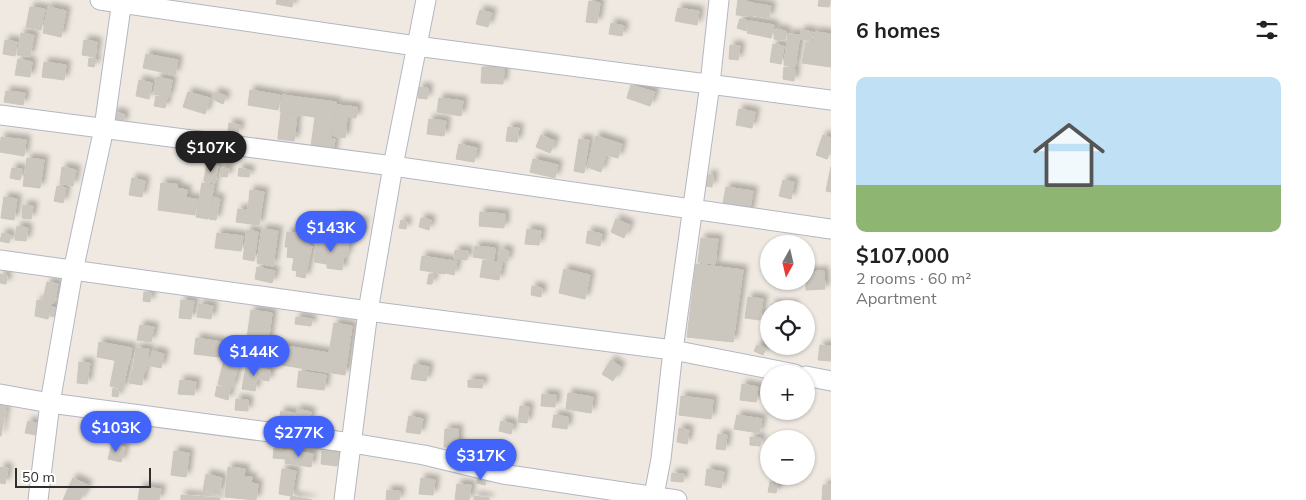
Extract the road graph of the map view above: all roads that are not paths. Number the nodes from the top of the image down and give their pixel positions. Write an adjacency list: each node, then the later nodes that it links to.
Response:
1 (100, 0): 4 (street)
2 (426, 0): 5 (street)
3 (719, 0): 6 (street)
4 (121, 2): 5 (street); 9 (street)
5 (416, 46): 6 (street); 10 (street)
6 (710, 84): 7 (street); 11 (street)
7 (831, 100)
8 (0, 115): 9 (street)
9 (104, 128): 10 (street); 14 (street)
10 (393, 166): 11 (street); 15 (street)
11 (694, 208): 12 (street); 16 (street)
12 (831, 230)
13 (0, 260): 14 (street)
14 (73, 271): 15 (street); 21 (street)
15 (368, 311): 16 (street); 22 (street)
16 (673, 350): 17 (street); 23 (street)
17 (760, 367)
18 (815, 378): 19 (street)
19 (831, 381)
20 (0, 394): 21 (street)
21 (50, 403): 22 (street); 24 (street)
22 (352, 443): 23 (street); 25 (street)
23 (654, 498): 26 (street)
24 (38, 500)
25 (344, 500)
26 (677, 500)

